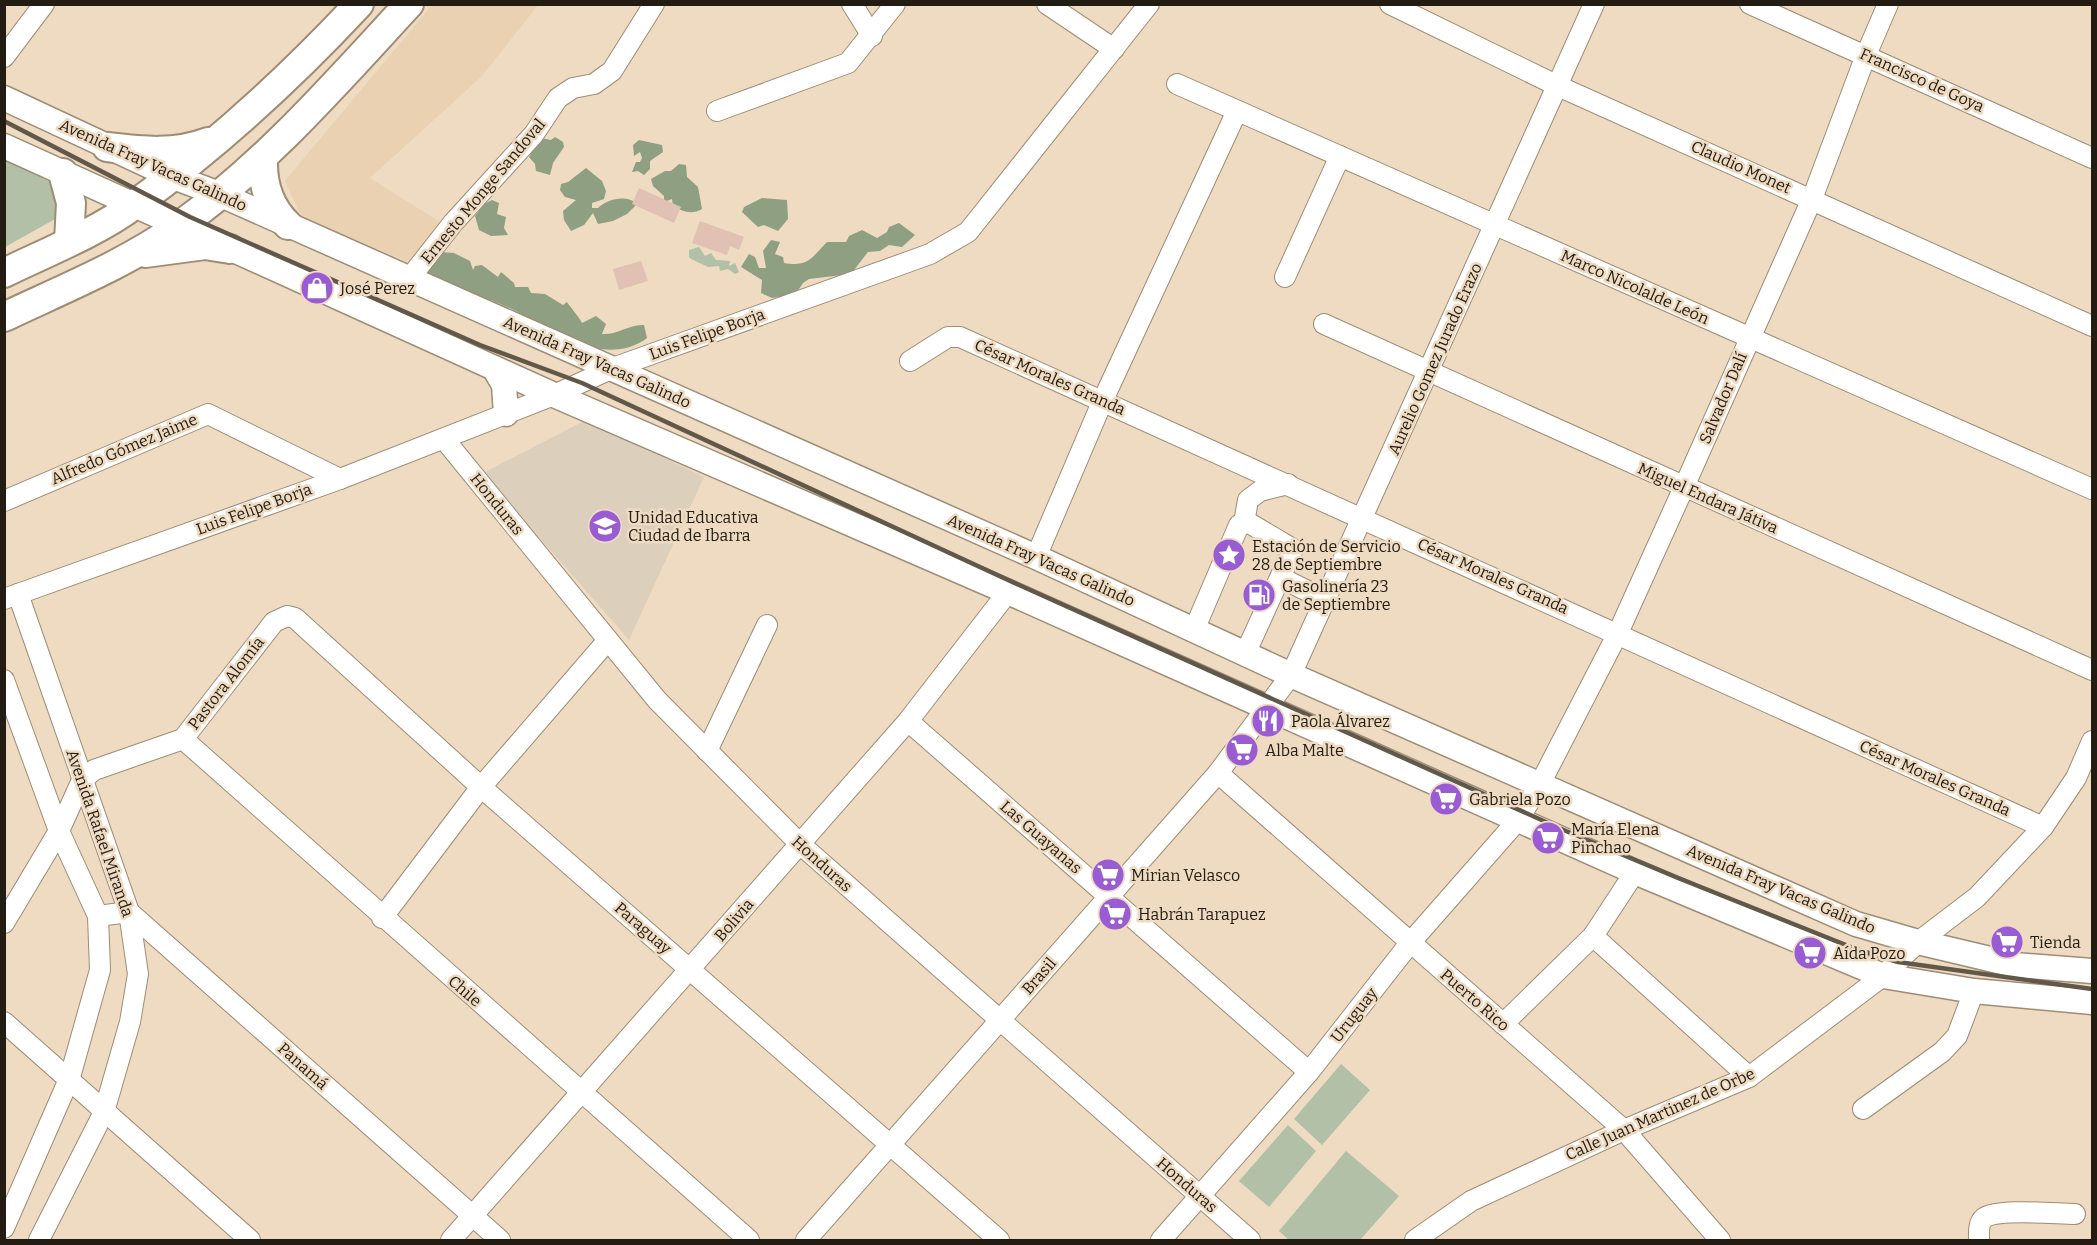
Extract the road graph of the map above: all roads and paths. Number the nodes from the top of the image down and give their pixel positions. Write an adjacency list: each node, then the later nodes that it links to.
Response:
1 (44, 4): 16 (street)
2 (358, 4): 22 (highway)
3 (409, 4): 26 (highway)
4 (654, 4): 41 (street, Ernesto Monge Sandoval)
5 (852, 4): 13 (street)
6 (895, 4): 13 (street)
7 (1047, 4): 14 (street)
8 (1149, 4): 14 (street, Luis Felipe Borja)
9 (1390, 4): 18 (street, Claudio Monet)
10 (1594, 4): 18 (street, Aurelio Gomez Jurado Erazo)
11 (1750, 4): 15 (street, Francisco de Goya)
12 (1888, 4): 15 (street, Salvador Dalí)
13 (872, 36): 20 (street)
14 (1114, 49): 48 (street, Luis Felipe Borja)
15 (1866, 55): 27 (street, Francisco de Goya); 31 (street, Salvador Dalí)
16 (4, 57)
17 (1177, 84): 21 (street, Marco Nicolalde León)
18 (1557, 86): 31 (street, Claudio Monet); 34 (street, Aurelio Gomez Jurado Erazo)
19 (4, 98): 24 (main road, Avenida Fray Vacas Galindo)
20 (717, 111)
21 (1237, 111): 25 (street, Marco Nicolalde León); 51 (street)
22 (219, 139): 24 (highway); 29 (highway)
23 (4, 146): 28 (main road)
24 (107, 147): 29 (main road, Avenida Fray Vacas Galindo)
25 (1340, 156): 34 (street, Marco Nicolalde León); 40 (street)
26 (263, 158): 30 (highway); 33 (highway)
27 (2092, 158)
28 (63, 173): 32 (main road); 36 (highway)
29 (171, 176): 30 (main road, Avenida Fray Vacas Galindo); 32 (highway)
30 (219, 194): 33 (main road, Avenida Fray Vacas Galindo); 35 (highway)
31 (1812, 199): 44 (street, Claudio Monet); 45 (street, Salvador Dalí)
32 (133, 206): 35 (main road); 36 (highway)
33 (288, 225): 41 (main road, Avenida Fray Vacas Galindo)
34 (1495, 225): 45 (street, Marco Nicolalde León); 49 (street, Aurelio Gomez Jurado Erazo)
35 (179, 226): 37 (main road); 38 (highway)
36 (69, 242): 39 (highway)
37 (230, 249): 38 (highway); 47 (main road)
38 (134, 255): 42 (highway)
39 (4, 273)
40 (1285, 277)
41 (409, 279): 48 (main road, Avenida Fray Vacas Galindo)
42 (4, 317)
43 (1324, 324): 49 (street, Miguel Endara Játiva)
44 (2092, 326)
45 (1749, 338): 56 (street, Salvador Dalí); 57 (street, Marco Nicolalde León)
46 (910, 361): 51 (street, César Morales Granda)
47 (494, 368): 50 (main road); 52 (main road)
48 (613, 368): 50 (street, Luis Felipe Borja); 61 (main road, Avenida Fray Vacas Galindo)
49 (1429, 371): 56 (street, Miguel Endara Játiva); 59 (street, Aurelio Gomez Jurado Erazo)
50 (554, 395): 52 (street, Luis Felipe Borja); 63 (main road)
51 (1104, 400): 55 (street, César Morales Granda); 61 (street)
52 (506, 414): 53 (street, Luis Felipe Borja)
53 (444, 439): 54 (street, Luis Felipe Borja); 70 (street, Honduras)
54 (340, 479): 58 (street, Alfredo Gómez Jaime); 64 (street, Luis Felipe Borja)
55 (1287, 484): 59 (street, César Morales Granda); 60 (street)
56 (1684, 487): 69 (street, Salvador Dalí); 72 (street, Miguel Endara Játiva)
57 (2092, 489)
58 (4, 501)
59 (1364, 518): 65 (street, Aurelio Gomez Jurado Erazo); 69 (street, César Morales Granda)
60 (1244, 523): 62 (street); 68 (street)
61 (1036, 557): 68 (main road, Avenida Fray Vacas Galindo)
62 (1281, 578): 65 (street); 71 (street)
63 (1008, 592): 75 (main road); 76 (street, Bolivia)
64 (11, 597): 81 (street, Avenida Rafael Miranda)
65 (1326, 600): 73 (street, Aurelio Gomez Jurado Erazo)
66 (287, 616): 77 (street, Pastora Alomía); 83 (street, Paraguay)
67 (767, 625): 79 (street)
68 (1194, 630): 71 (main road, Avenida Fray Vacas Galindo)
69 (1618, 633): 82 (street, Salvador Dalí); 85 (street, César Morales Granda)
70 (608, 640): 79 (street, Honduras); 83 (street)
71 (1245, 654): 73 (main road, Avenida Fray Vacas Galindo)
72 (2092, 670)
73 (1292, 675): 75 (street, Aurelio Gomez Jurado Erazo); 82 (main road, Avenida Fray Vacas Galindo)
74 (4, 680): 86 (street, Avenida Rafael Miranda)
75 (1267, 709): 80 (street, Brasil); 84 (main road)
76 (908, 721): 87 (street, Bolivia); 89 (street, Las Guayanas)
77 (183, 739): 81 (street, Pastora Alomía); 92 (street, Chile)
78 (2092, 741): 85 (street, Calle Juan Martinez de Orbe)
79 (707, 751): 87 (street, Honduras)
80 (1218, 773): 89 (street, Brasil); 96 (street, Puerto Rico)
81 (82, 780): 86 (street); 90 (street, Avenida Rafael Miranda)
82 (1540, 784): 84 (street, Uruguay); 95 (main road, Avenida Fray Vacas Galindo)
83 (481, 787): 92 (street); 97 (street, Paraguay)
84 (1518, 820): 88 (main road); 96 (street, Uruguay)
85 (2043, 827): 95 (street, Calle Juan Martinez de Orbe)
86 (59, 831): 91 (street, Avenida Rafael Miranda); 93 (street)
87 (800, 844): 97 (street, Bolivia); 102 (street, Honduras)
88 (1635, 872): 94 (street); 99 (main road)
89 (1109, 897): 102 (street, Brasil); 105 (street, Las Guayanas)
90 (129, 912): 91 (street); 110 (street, Avenida Rafael Miranda); 115 (street, Panamá)
91 (98, 916): 106 (street, Avenida Rafael Miranda)
92 (382, 918): 108 (street, Chile)
93 (4, 923)
94 (1593, 936): 104 (street); 107 (street)
95 (1918, 942): 98 (main road, Avenida Fray Vacas Galindo); 99 (street, Calle Juan Martinez de Orbe)
96 (1410, 943): 104 (street, Puerto Rico); 105 (street, Uruguay)
97 (691, 970): 108 (street, Bolivia); 112 (street, Paraguay)
98 (2092, 972)
99 (1883, 976): 100 (main road); 107 (street, Calle Juan Martinez de Orbe)
100 (1974, 991): 101 (main road); 109 (street)
101 (2092, 1002)
102 (1000, 1020): 112 (street, Brasil); 113 (street, Honduras)
103 (4, 1022): 106 (street)
104 (1503, 1024): 111 (street, Puerto Rico)
105 (1309, 1072): 113 (street, Uruguay)
106 (70, 1077): 110 (street); 116 (street, Avenida Rafael Miranda)
107 (1749, 1077): 111 (street, Calle Juan Martinez de Orbe)
108 (581, 1093): 115 (street, Bolivia); 121 (street, Chile)
109 (1863, 1109)
110 (104, 1112): 117 (street, Avenida Rafael Miranda); 118 (street)
111 (1624, 1131): 126 (street, Calle Juan Martinez de Orbe); 127 (street, Puerto Rico)
112 (890, 1145): 122 (street, Brasil); 123 (street, Paraguay)
113 (1200, 1197): 124 (street, Uruguay); 125 (street, Honduras)
114 (2075, 1214): 128 (street)
115 (472, 1216): 119 (street, Bolivia); 120 (street, Panamá)
116 (4, 1228)
117 (39, 1240)
118 (250, 1240)
119 (450, 1240)
120 (500, 1240)
121 (749, 1240)
122 (806, 1240)
123 (999, 1240)
124 (1161, 1240)
125 (1250, 1240)
126 (1415, 1240)
127 (1720, 1240)
128 (1979, 1240)

